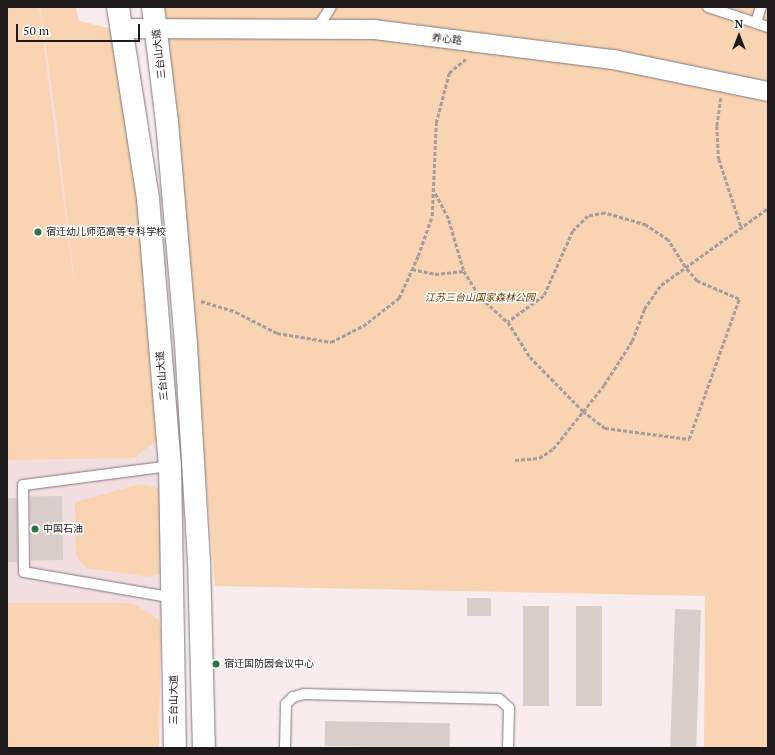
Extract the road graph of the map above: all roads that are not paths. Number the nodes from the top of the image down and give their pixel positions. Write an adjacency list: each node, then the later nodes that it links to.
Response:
1 (331, 7): 8 (lane)
2 (708, 7): 6 (lane)
3 (761, 7): 6 (lane)
4 (120, 17): 5 (street, 养心路); 10 (main road, 三台山大道)
5 (154, 17): 8 (street, 养心路); 13 (main road, 三台山大道)
6 (756, 23): 7 (lane)
7 (768, 27)
8 (317, 29): 9 (street, 养心路)
9 (768, 91)
10 (170, 466): 11 (main road, 三台山大道); 11 (lane)
11 (174, 598): 12 (main road, 三台山大道)
12 (175, 748)
13 (204, 748)
14 (286, 748): 15 (lane)
15 (508, 748)

